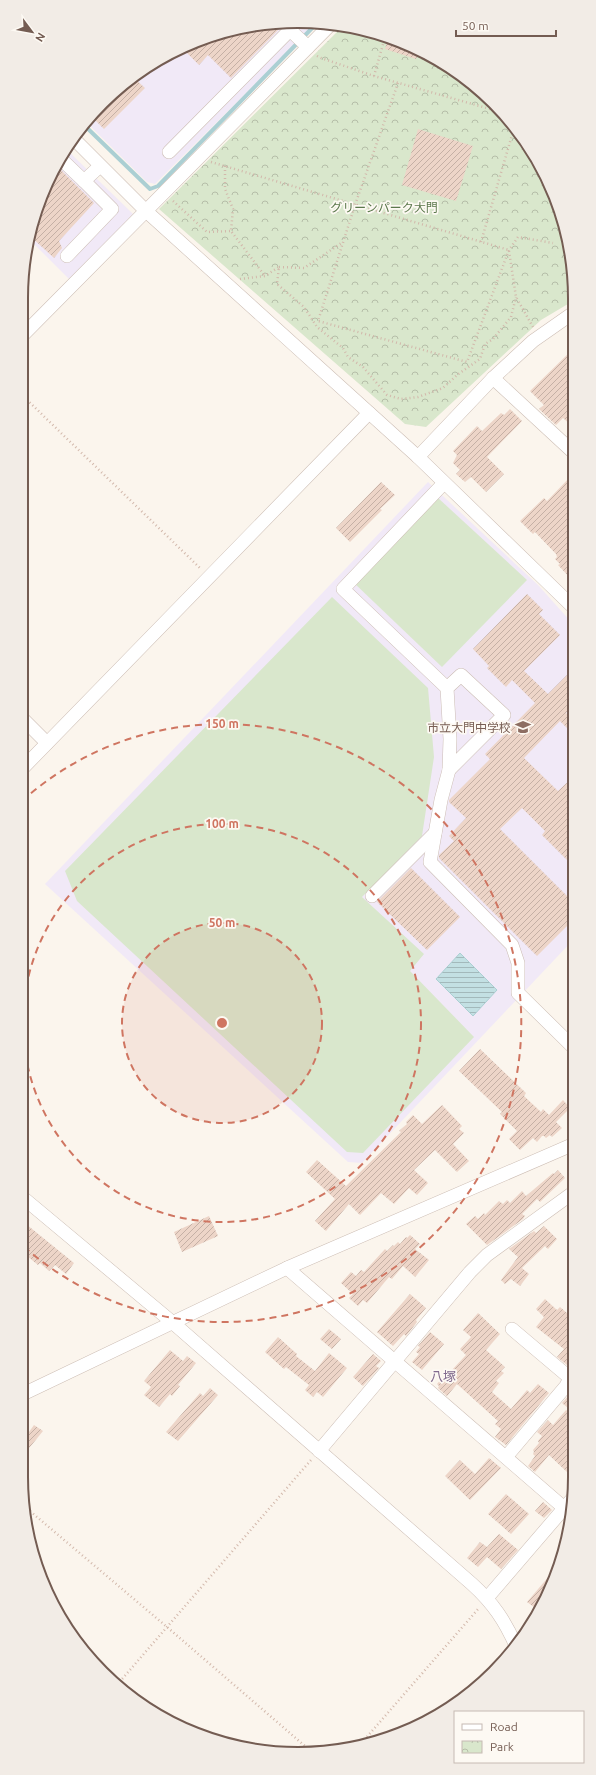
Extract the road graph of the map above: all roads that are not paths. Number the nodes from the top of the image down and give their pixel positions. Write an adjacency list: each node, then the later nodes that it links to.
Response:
1 (292, 28): 6 (street)
2 (295, 28): 4 (street)
3 (325, 30): 4 (street)
4 (308, 47): 10 (street)
5 (78, 143): 8 (street)
6 (168, 152)
7 (64, 162): 9 (street)
8 (100, 166): 9 (street); 10 (street)
9 (84, 181): 11 (street)
10 (146, 210): 13 (street); 15 (street)
11 (67, 256)
12 (568, 317): 14 (street)
13 (28, 331)
14 (493, 378): 16 (street); 17 (street)
15 (369, 413): 17 (street); 22 (street)
16 (568, 444)
17 (418, 457): 18 (street)
18 (444, 482): 19 (street); 20 (street)
19 (568, 602)
20 (447, 688): 24 (street); 24 (street)
21 (28, 724): 22 (street)
22 (47, 743): 23 (street)
23 (28, 763)
24 (449, 770): 25 (street)
25 (435, 833): 26 (street); 27 (street)
26 (372, 896)
27 (568, 1042)
28 (568, 1149): 31 (street)
29 (568, 1196): 34 (street)
30 (28, 1202): 32 (street)
31 (287, 1268): 32 (street); 34 (street)
32 (172, 1322): 37 (street); 38 (street)
33 (512, 1329): 35 (street)
34 (394, 1362): 38 (street); 39 (street)
35 (568, 1373)
36 (568, 1383): 39 (street)
37 (28, 1392)
38 (319, 1451): 42 (street)
39 (506, 1457): 40 (street)
40 (566, 1505)
41 (566, 1510): 42 (street)
42 (488, 1598): 43 (street)
43 (513, 1639)

